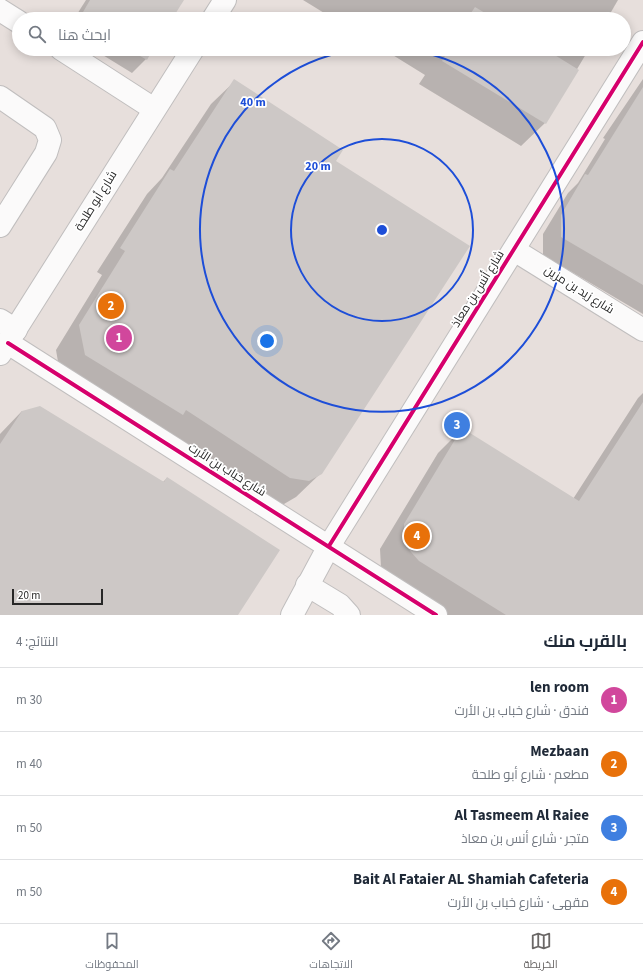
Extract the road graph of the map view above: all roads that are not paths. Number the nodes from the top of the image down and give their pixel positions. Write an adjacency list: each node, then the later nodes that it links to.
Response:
1 (225, 0): 3 (street)
2 (0, 10): 4 (street)
3 (217, 12)
4 (12, 18)
5 (643, 42): 11 (street, شارع أنس بن معاذ)
6 (72, 56): 9 (street)
7 (188, 56): 9 (street, شارع أبو طلحة)
8 (0, 97): 10 (street)
9 (154, 109): 13 (street, شارع أبو طلحة)
10 (0, 226)
11 (514, 250): 12 (street, شارع زيد بن مزين); 14 (street, شارع أنس بن معاذ)
12 (643, 330)
13 (6, 336): 14 (street, شارع خباب بن الأرت)
14 (329, 546): 15 (street, شارع أنس بن معاذ); 18 (street, شارع خباب بن الأرت)
15 (307, 586): 16 (street, شارع أنس بن معاذ); 17 (street)
16 (292, 615)
17 (349, 615)
18 (436, 615)

